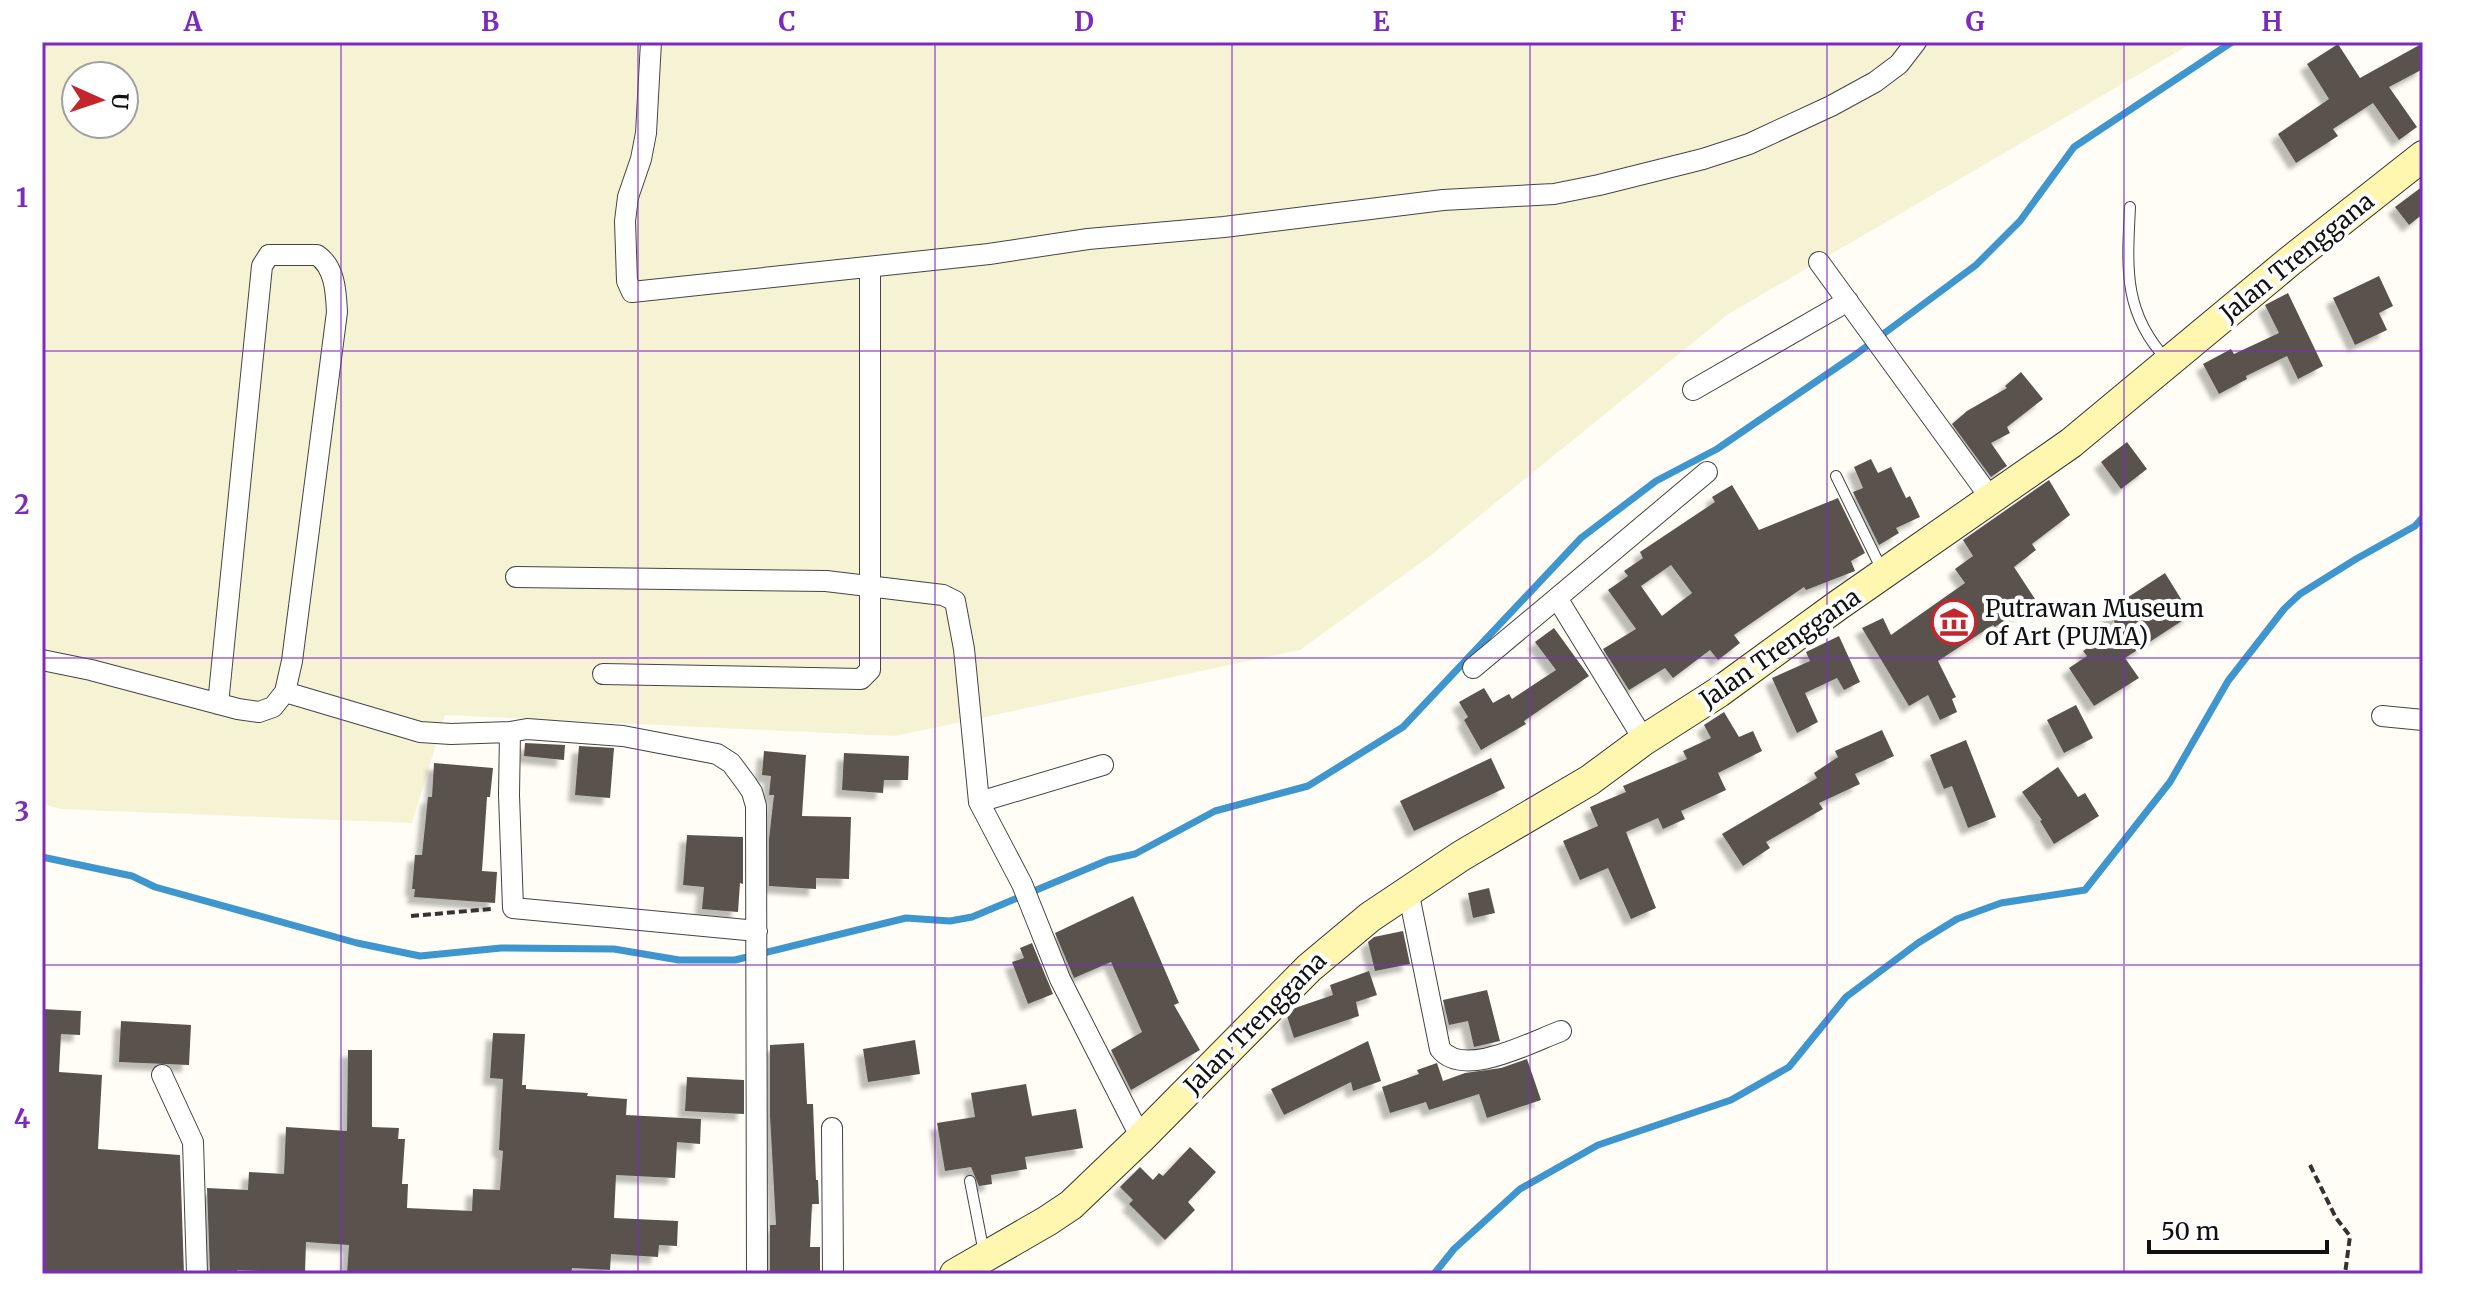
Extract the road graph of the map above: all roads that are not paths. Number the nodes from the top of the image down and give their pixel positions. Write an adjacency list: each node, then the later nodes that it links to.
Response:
1 (651, 42): 6 (street)
2 (1916, 42): 6 (street)
3 (2423, 156): 8 (main road, Jalan Trenggana)
4 (2130, 207): 8 (lane)
5 (1819, 262): 7 (street)
6 (870, 267): 15 (street)
7 (1848, 301): 9 (street); 12 (street)
8 (2158, 371): 12 (main road, Jalan Trenggana)
9 (1693, 390)
10 (1707, 472): 16 (street)
11 (1836, 476): 13 (lane)
12 (1992, 500): 13 (main road, Jalan Trenggana)
13 (1885, 575): 25 (main road, Jalan Trenggana)
14 (516, 577): 15 (street)
15 (870, 587): 19 (street); 27 (street)
16 (1557, 598): 18 (street); 25 (street)
17 (42, 660): 21 (street)
18 (1473, 668)
19 (603, 674)
20 (285, 692): 21 (street); 21 (street); 24 (street)
21 (218, 704)
22 (2382, 716): 23 (street)
23 (2423, 720)
24 (510, 732): 29 (street); 29 (street)
25 (1644, 740): 28 (main road, Jalan Trenggana)
26 (1103, 765): 27 (street)
27 (979, 802): 33 (street)
28 (1408, 890): 30 (street); 33 (main road, Jalan Trenggana)
29 (757, 931): 37 (street)
30 (1561, 1031)
31 (162, 1075): 36 (street)
32 (832, 1128): 38 (street)
33 (1141, 1138): 35 (main road, Jalan Trenggana)
34 (970, 1181): 35 (lane)
35 (985, 1257): 39 (main road, Jalan Trenggana)
36 (197, 1274)
37 (757, 1274)
38 (833, 1274)
39 (955, 1274)

